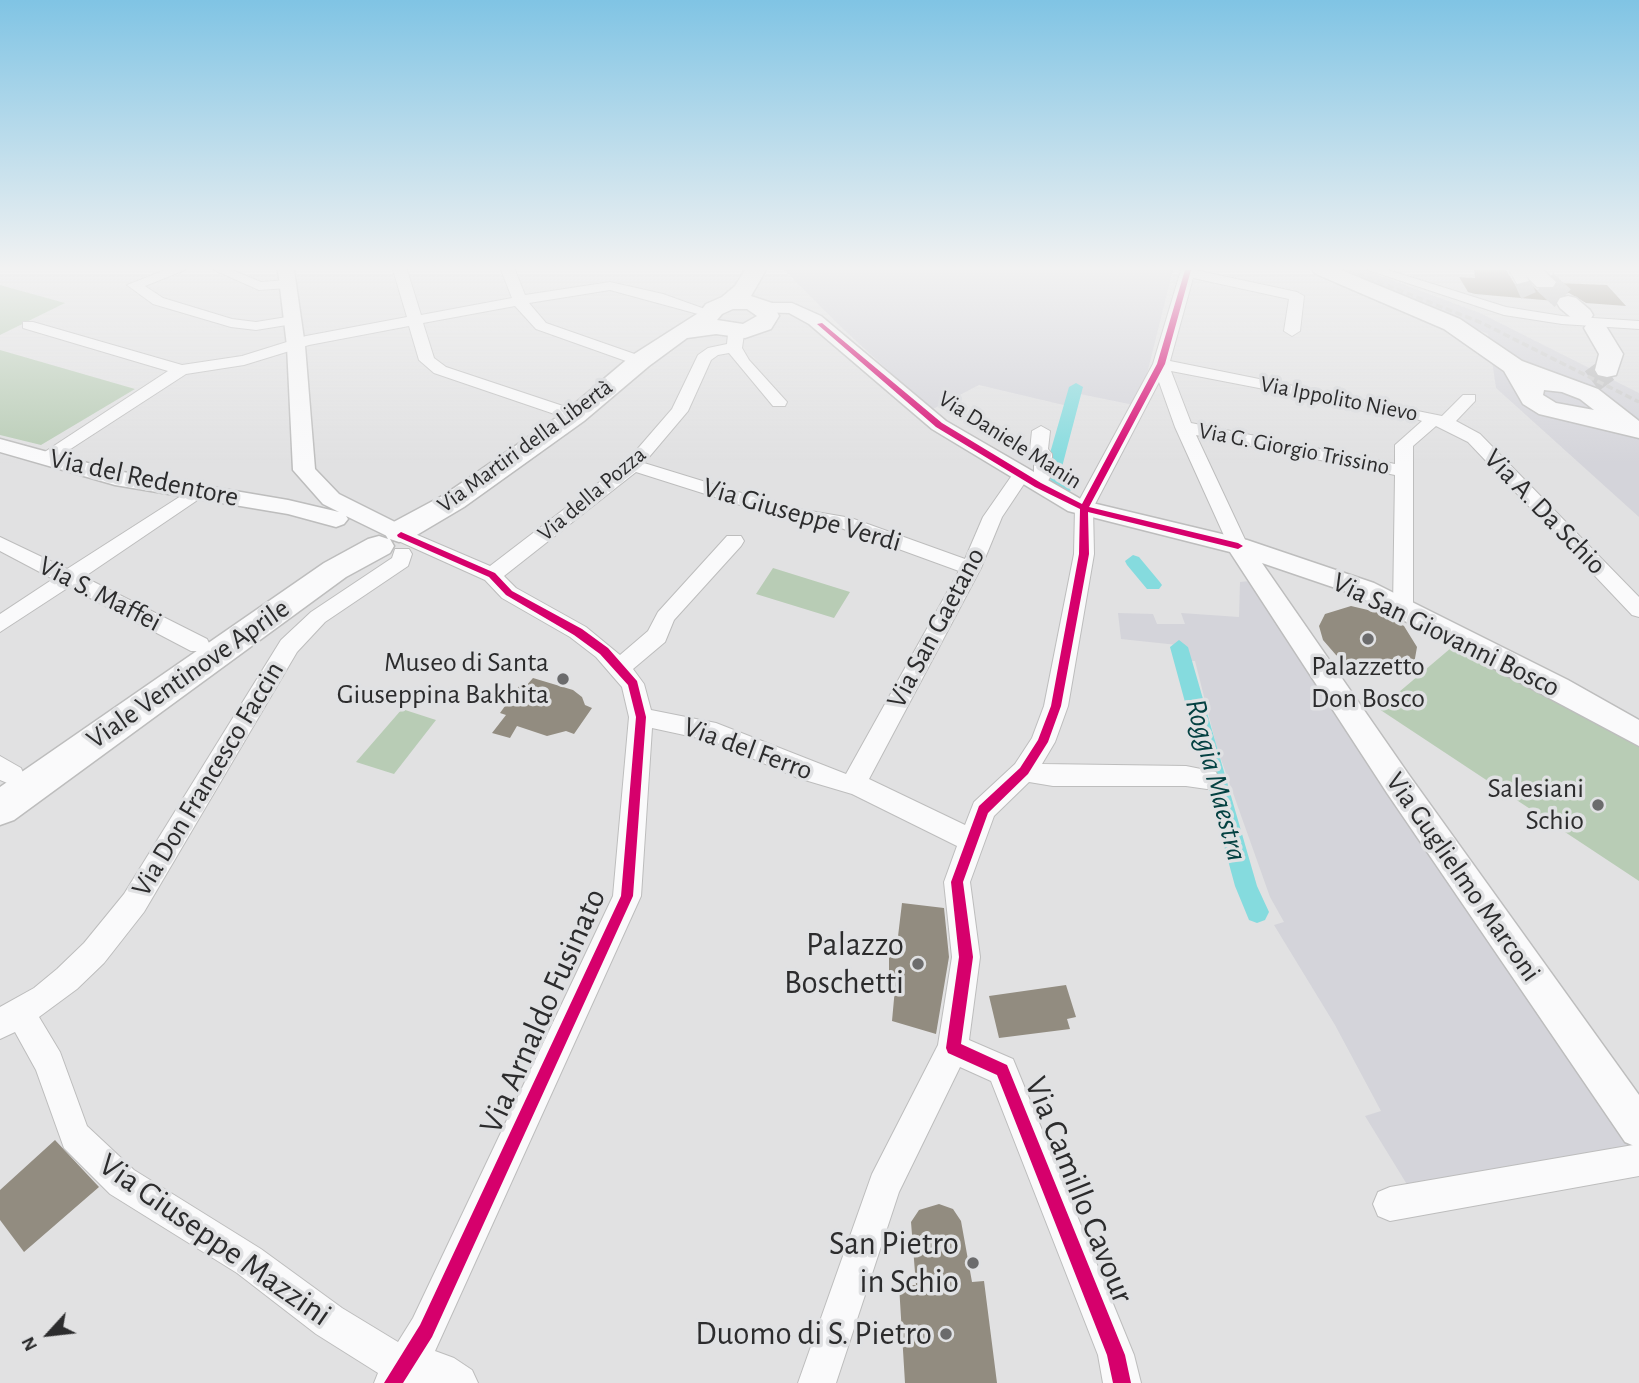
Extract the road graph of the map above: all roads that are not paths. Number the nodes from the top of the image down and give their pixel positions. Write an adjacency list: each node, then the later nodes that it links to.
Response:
1 (60, 335): 16 (street)
2 (295, 335): 13 (street)
3 (350, 335): 13 (street)
4 (419, 335): 20 (street)
5 (565, 335): 14 (street)
6 (677, 335): 14 (main road, Via Martiri della Libertà)
7 (726, 335): 29 (street, Via della Pozza)
8 (738, 335): 19 (street)
9 (832, 335): 31 (street, Via Daniele Manin)
10 (1170, 335): 15 (street)
11 (1467, 335): 23 (main road)
12 (1597, 335): 17 (main road)
13 (296, 346): 16 (street); 33 (street)
14 (640, 361): 20 (main road, Via Martiri della Libertà)
15 (1161, 364): 21 (street, Via Ippolito Nievo); 22 (street); 34 (street)
16 (181, 370): 27 (street)
17 (1607, 370)
18 (1469, 398): 21 (street)
19 (779, 402)
20 (575, 416): 35 (main road, Via Martiri della Libertà)
21 (1440, 420): 25 (street); 44 (street, Via A. Da Schio)
22 (1184, 427): 28 (street, Via G. Giorgio Trissino); 38 (street)
23 (1639, 430)
24 (1041, 431): 31 (street)
25 (1404, 445): 28 (street); 30 (street)
26 (3, 449): 27 (street, Via del Redentore)
27 (46, 457): 32 (street, Via del Redentore)
28 (1368, 464): 30 (street, Via G. Giorgio Trissino)
29 (633, 465): 40 (street, Via Giuseppe Verdi); 41 (street, Via della Pozza)
30 (1404, 471): 43 (street)
31 (1029, 480): 34 (street, Via Daniele Manin); 40 (street, Via San Gaetano)
32 (195, 494): 33 (street, Via del Redentore); 42 (street)
33 (329, 506): 35 (street)
34 (1084, 508): 38 (street, Via San Giovanni Bosco); 51 (street)
35 (392, 540): 41 (street, Via Arnaldo Fusinato); 54 (main road, Viale Ventinove Aprile); 56 (street, Via Don Francesco Faccin)
36 (734, 541): 48 (street)
37 (0, 543): 42 (street, Via S. Maffei)
38 (1238, 546): 39 (street, Via San Giovanni Bosco); 46 (street, Via Guglielmo Marconi)
39 (1296, 566): 43 (street, Via San Giovanni Bosco); 46 (street, Via Guglielmo Marconi)
40 (971, 568): 53 (street, Via San Gaetano)
41 (492, 575): 48 (street, Via Arnaldo Fusinato)
42 (71, 579): 45 (street); 47 (street, Via S. Maffei)
43 (1403, 609): 50 (street, Via San Giovanni Bosco)
44 (1639, 610)
45 (0, 624)
46 (1291, 624): 58 (street, Via Guglielmo Marconi)
47 (199, 645)
48 (620, 668): 49 (street, Via Arnaldo Fusinato)
49 (641, 717): 53 (street, Via del Ferro); 61 (street, Via Arnaldo Fusinato)
50 (1639, 734)
51 (1024, 771): 52 (street); 55 (street)
52 (1208, 779)
53 (853, 783): 55 (street, Via del Ferro)
54 (0, 808)
55 (971, 841): 57 (street)
56 (10, 1017): 61 (street, Via Giuseppe Mazzini)
57 (953, 1048): 63 (street); 64 (street, Via Camillo Cavour)
58 (1639, 1128)
59 (1639, 1160): 60 (street)
60 (1390, 1204)
61 (399, 1373): 62 (street)
62 (458, 1383)
63 (817, 1383)
64 (1122, 1383)

